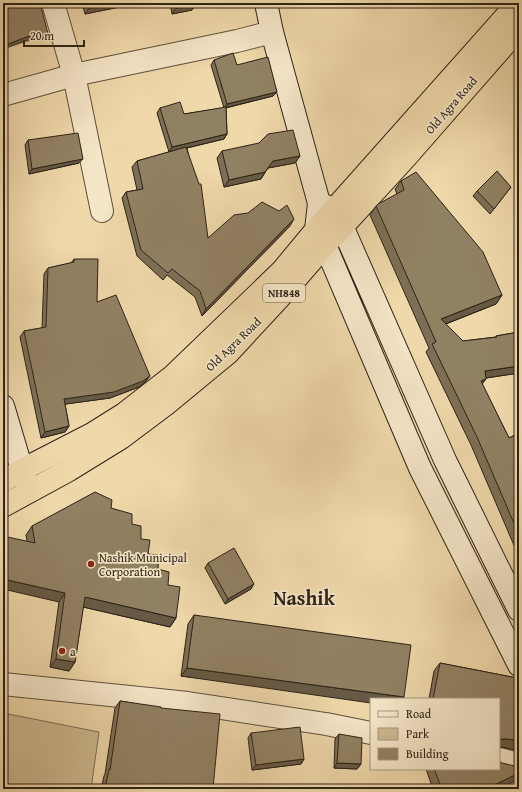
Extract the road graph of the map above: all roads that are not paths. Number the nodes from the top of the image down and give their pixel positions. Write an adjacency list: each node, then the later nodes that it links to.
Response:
1 (53, 3): 6 (street)
2 (266, 3): 5 (street)
3 (518, 3): 9 (highway, Old Agra Road / NH848)
4 (519, 28): 9 (highway, Old Agra Road / NH848)
5 (272, 32): 6 (street); 9 (street)
6 (74, 75): 7 (street); 8 (street)
7 (3, 95)
8 (102, 211)
9 (332, 213): 10 (highway, Old Agra Road / NH848); 16 (street)
10 (320, 238): 12 (highway, Old Agra Road / NH848); 14 (highway, Old Agra Road / NH848); 17 (street)
11 (3, 406): 12 (street)
12 (22, 470): 13 (highway, Old Agra Road / NH848); 14 (street)
13 (3, 481)
14 (30, 492): 15 (highway, Old Agra Road / NH848)
15 (3, 506)
16 (519, 610)
17 (519, 665)
18 (3, 684): 19 (street)
19 (370, 733)
20 (500, 759): 21 (street)
21 (519, 764)

